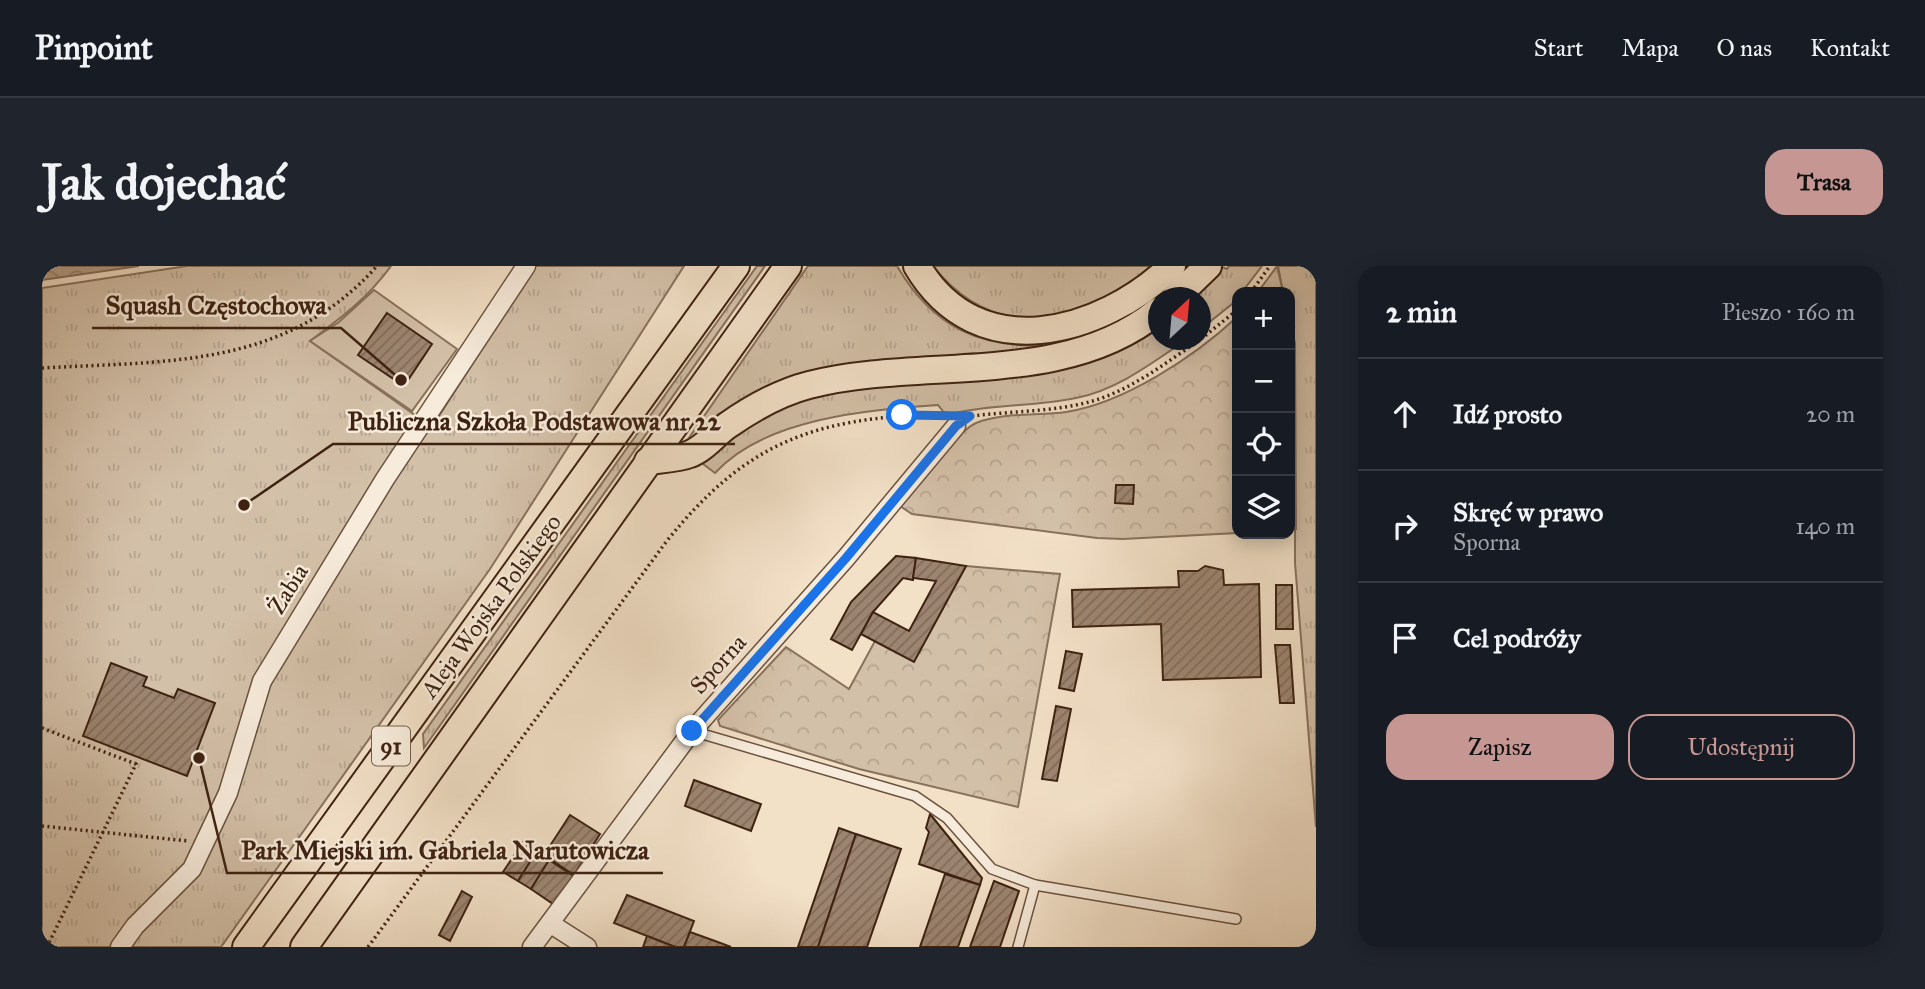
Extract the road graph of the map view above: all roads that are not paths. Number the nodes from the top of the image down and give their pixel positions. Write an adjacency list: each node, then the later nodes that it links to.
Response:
1 (526, 266): 15 (street, Żabia)
2 (736, 266): 16 (main road, Aleja Wojska Polskiego / 91)
3 (788, 266): 10 (main road, Aleja Wojska Polskiego / 91)
4 (916, 266): 5 (main road)
5 (1172, 266)
6 (1208, 266): 7 (main road)
7 (1186, 287)
8 (1148, 317): 10 (main road)
9 (949, 420): 11 (street, Sporna)
10 (648, 461): 17 (main road, Aleja Wojska Polskiego / 91)
11 (692, 731): 12 (lane); 14 (street, Sporna)
12 (1035, 885): 13 (lane); 20 (lane)
13 (1236, 919)
14 (551, 924): 18 (street, Sporna); 19 (street)
15 (120, 947)
16 (246, 947)
17 (304, 947)
18 (532, 947)
19 (587, 947)
20 (1018, 947)

